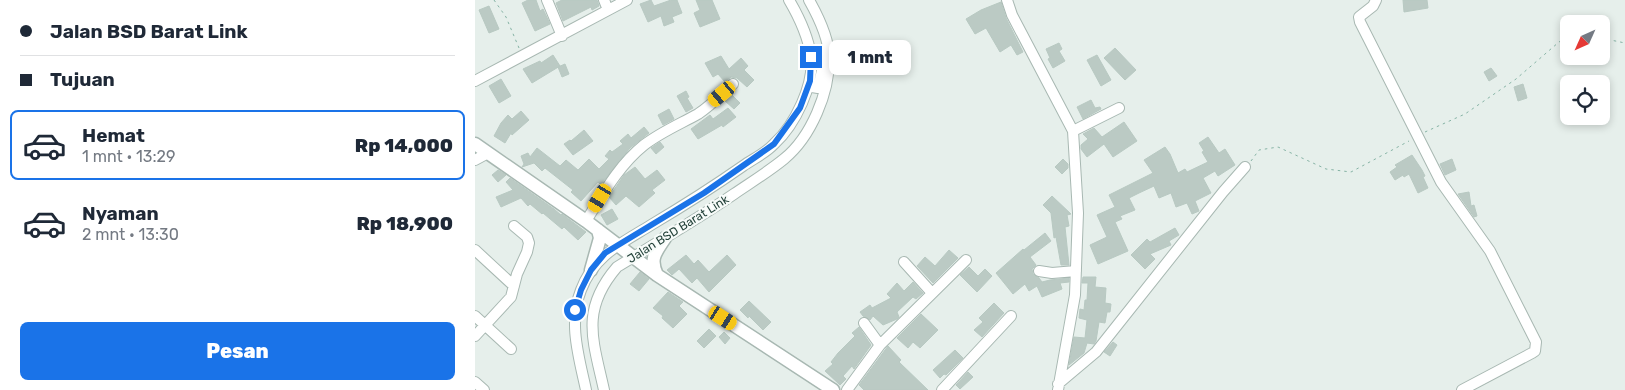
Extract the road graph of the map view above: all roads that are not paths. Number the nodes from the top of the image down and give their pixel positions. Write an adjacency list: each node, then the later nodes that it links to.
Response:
1 (547, 0): 9 (street)
2 (604, 0): 8 (street)
3 (627, 0): 8 (street)
4 (789, 0): 13 (street)
5 (809, 0): 10 (street)
6 (1007, 0): 15 (street)
7 (1376, 0): 50 (street)
8 (609, 10): 9 (street)
9 (562, 36): 11 (street)
10 (828, 49): 13 (street); 23 (street, Jalan BSD Barat Link)
11 (475, 81)
12 (733, 84): 20 (street)
13 (808, 86): 24 (street, Jalan BSD Barat Link)
14 (1119, 108): 15 (street)
15 (1073, 131): 31 (street)
16 (475, 144): 17 (street)
17 (488, 153): 18 (street); 20 (street)
18 (475, 160)
19 (1245, 167): 43 (street)
20 (586, 221): 22 (street)
21 (514, 226): 33 (street)
22 (598, 230): 24 (street); 29 (street)
23 (665, 238): 26 (street, Jalan BSD Barat Link); 32 (street)
24 (617, 246): 26 (street); 29 (street, Jalan BSD Barat Link)
25 (475, 250): 33 (street)
26 (633, 258): 32 (street); 46 (street, Jalan BSD Barat Link)
27 (966, 260): 34 (street)
28 (904, 262): 34 (street)
29 (591, 270): 45 (street, Jalan BSD Barat Link)
30 (1039, 271): 31 (street)
31 (1076, 271): 43 (street)
32 (657, 275): 47 (street)
33 (514, 286): 38 (street)
34 (932, 293): 40 (street)
35 (475, 316): 38 (street)
36 (1011, 316): 49 (street)
37 (864, 323): 40 (street)
38 (485, 325): 39 (street); 41 (street)
39 (475, 336)
40 (880, 345): 48 (street)
41 (511, 349)
42 (475, 382): 44 (street)
43 (1058, 387)
44 (484, 390)
45 (586, 390)
46 (604, 390)
47 (833, 390)
48 (847, 390)
49 (942, 390)
50 (1462, 390)

